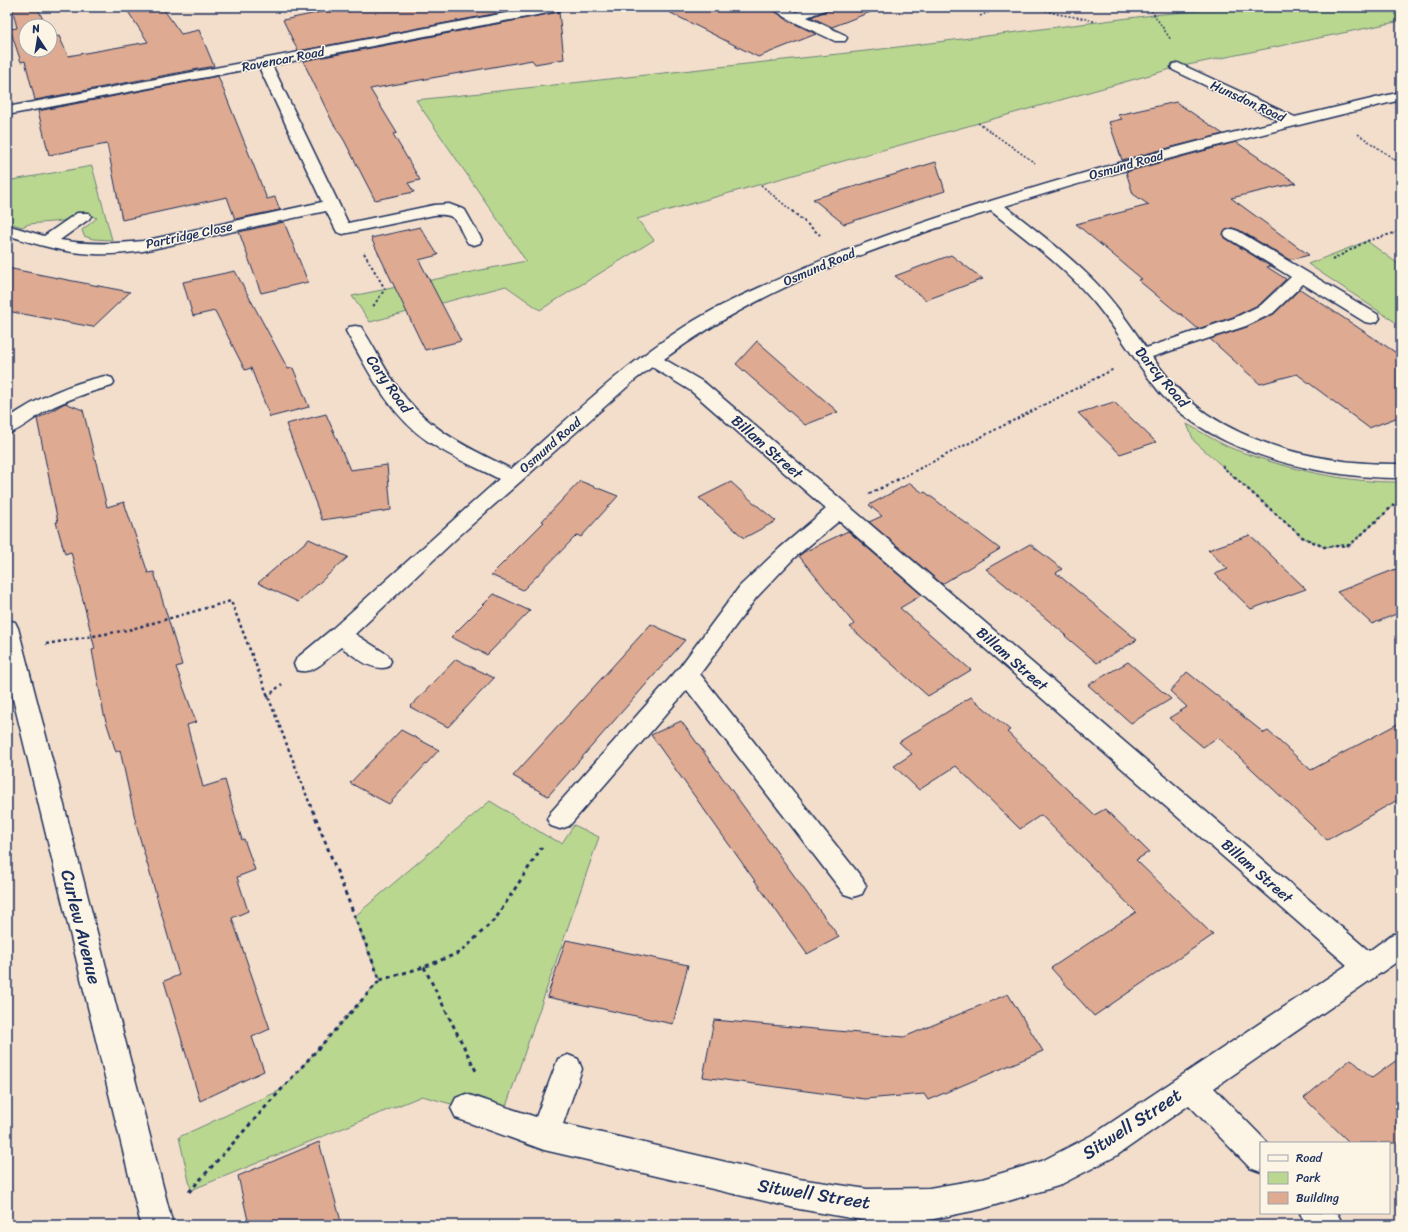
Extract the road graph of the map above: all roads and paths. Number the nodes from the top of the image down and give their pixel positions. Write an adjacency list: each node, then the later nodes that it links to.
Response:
1 (21, 7): 8 (path)
2 (558, 7): 13 (street, Ravencar Road)
3 (776, 7): 10 (street)
4 (821, 7): 10 (street)
5 (1002, 7): 9 (path)
6 (1038, 7): 11 (path)
7 (1149, 7): 14 (path)
8 (7, 10)
9 (980, 16)
10 (795, 17): 12 (street)
11 (1096, 22)
12 (840, 38)
13 (264, 63): 18 (street, Ravencar Road); 25 (street)
14 (1178, 67): 15 (street, Hunsdon Road)
15 (1204, 81): 16 (street, Hunsdon Road); 20 (street, Hunsdon Road)
16 (1188, 87)
17 (1401, 96): 19 (street, Osmund Road)
18 (7, 111)
19 (1328, 113): 20 (street, Osmund Road); 22 (path)
20 (1293, 122): 23 (street, Osmund Road)
21 (978, 123): 23 (path)
22 (1401, 164)
23 (1064, 183): 26 (street, Osmund Road)
24 (761, 185): 34 (path)
25 (330, 205): 28 (street); 33 (street, Partridge Close)
26 (994, 205): 34 (street, Osmund Road); 38 (street, Darcy Road)
27 (83, 216): 33 (street)
28 (343, 229): 32 (street); 37 (path)
29 (7, 230): 33 (street, Partridge Close)
30 (1401, 231): 35 (path)
31 (1232, 234): 35 (street)
32 (474, 240)
33 (46, 242)
34 (844, 256): 39 (street, Osmund Road)
35 (1301, 277): 36 (street); 38 (street)
36 (1371, 318)
37 (355, 331): 44 (street, Cary Road)
38 (1142, 355): 43 (street, Darcy Road); 46 (path)
39 (651, 359): 44 (street, Osmund Road); 46 (street, Billam Street)
40 (105, 382): 41 (street)
41 (7, 428)
42 (1217, 462): 45 (path)
43 (1401, 472)
44 (513, 478): 47 (street, Osmund Road)
45 (1401, 499)
46 (840, 509): 51 (street); 56 (street, Billam Street)
47 (340, 635): 49 (street); 50 (street, Osmund Road)
48 (9, 639): 57 (path); 66 (street, Curlew Avenue)
49 (380, 661)
50 (305, 664)
51 (687, 674): 52 (street); 53 (street)
52 (560, 819): 55 (path)
53 (854, 886)
54 (1401, 944): 56 (street, Sitwell Street)
55 (424, 967): 57 (path); 61 (path)
56 (1368, 967): 59 (street, Sitwell Street)
57 (380, 980): 64 (path)
58 (568, 1069): 62 (street)
59 (1191, 1086): 62 (street, Sitwell Street); 63 (street)
60 (466, 1108): 61 (street, Sitwell Street)
61 (502, 1121): 62 (street, Sitwell Street)
62 (544, 1136)
63 (1260, 1156)
64 (186, 1196)
65 (1317, 1214): 67 (street)
66 (157, 1225)
67 (1327, 1225)

